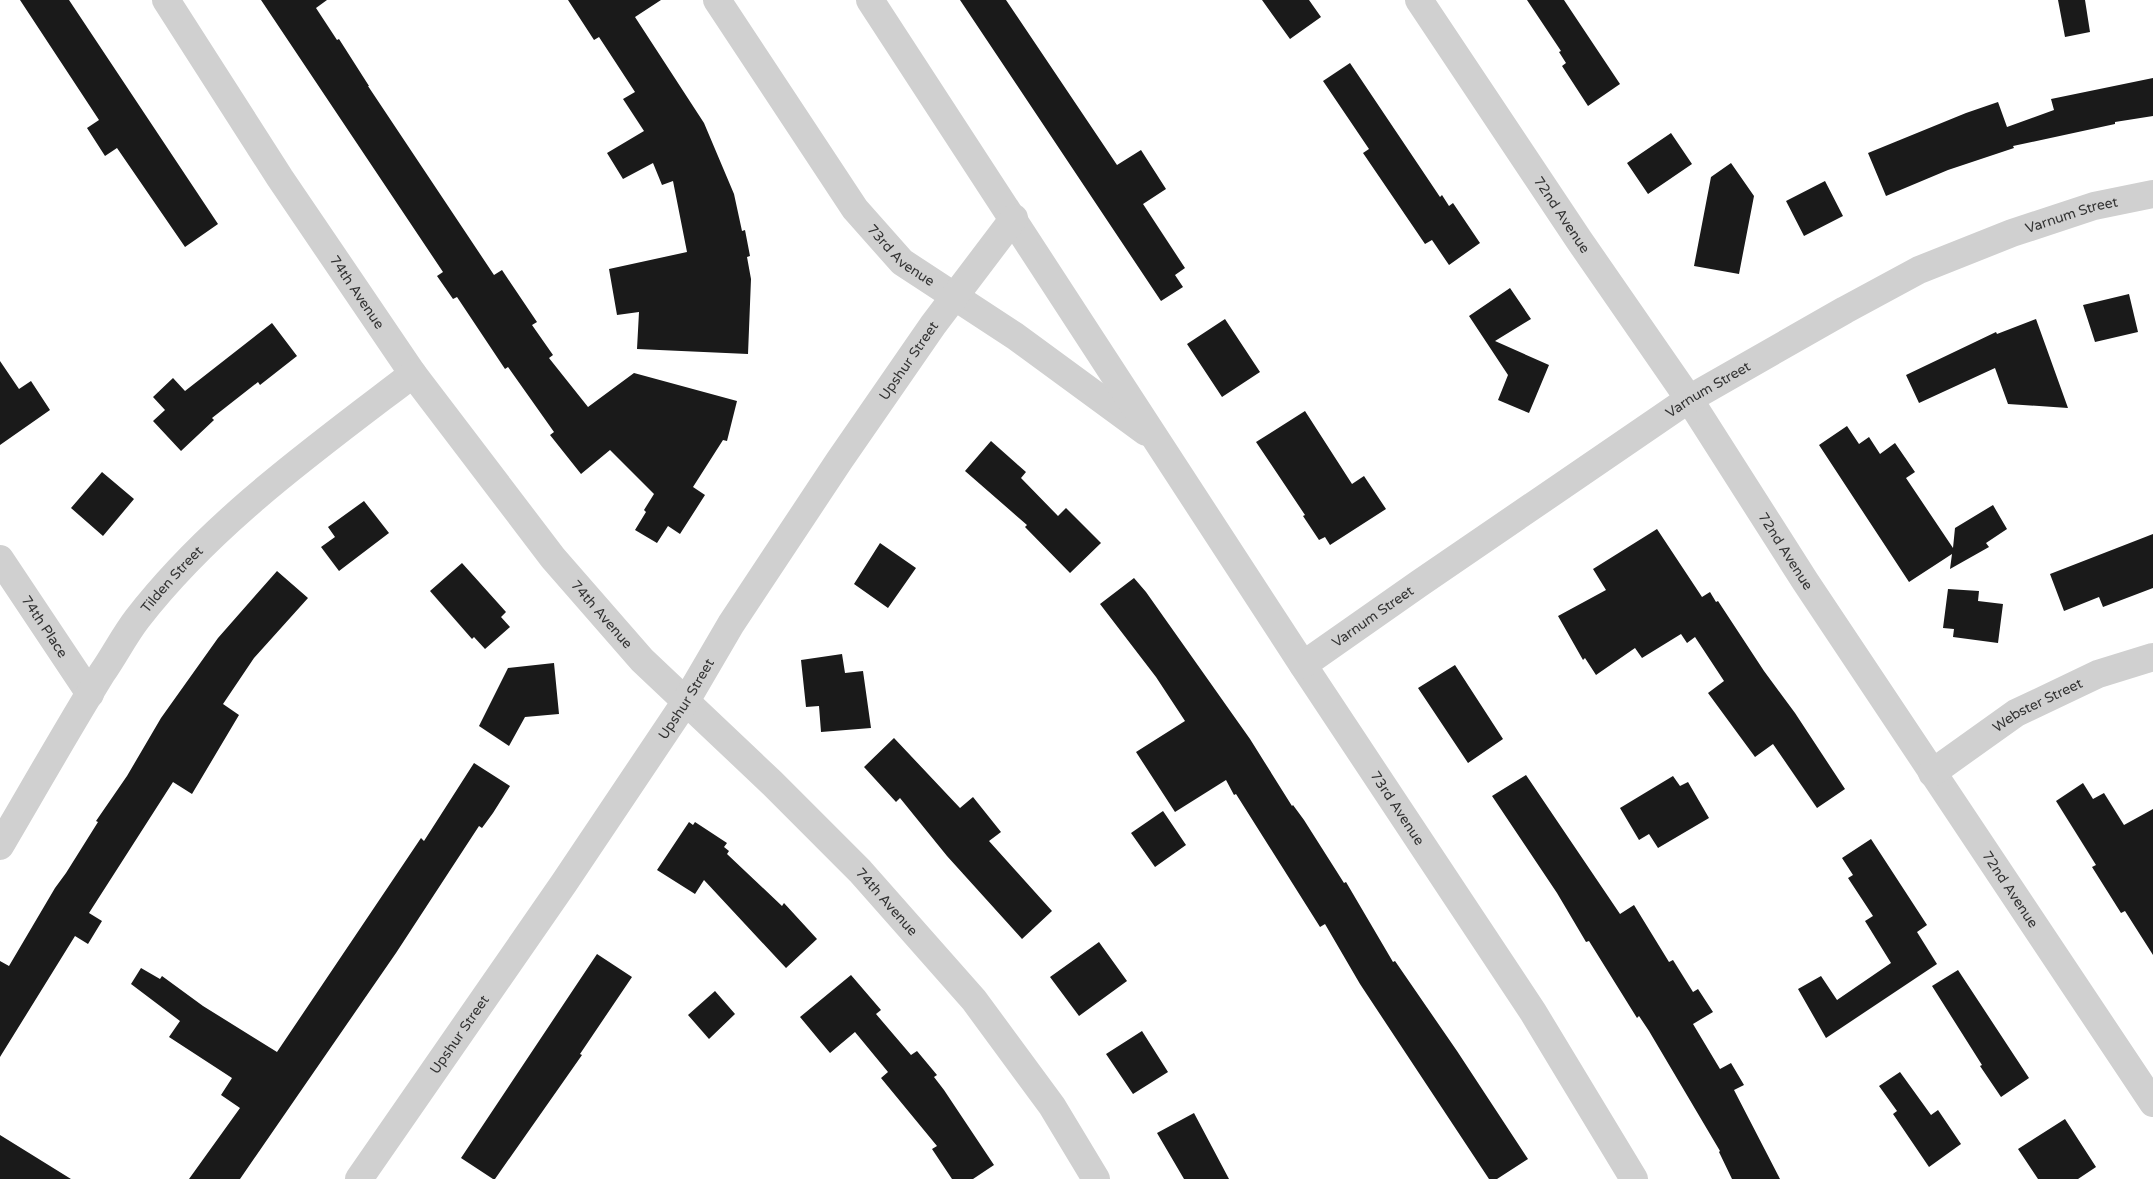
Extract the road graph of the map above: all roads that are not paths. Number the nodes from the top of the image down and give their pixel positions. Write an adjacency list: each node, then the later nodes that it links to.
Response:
1 (166, 0): 8 (street, 74th Avenue)
2 (717, 0): 7 (street, 73rd Avenue)
3 (870, 0): 6 (street, 73rd Avenue)
4 (1419, 0): 9 (street, 72nd Avenue)
5 (2153, 194): 9 (street, Varnum Street)
6 (1014, 218): 7 (street, Upshur Street); 10 (street, 73rd Avenue)
7 (954, 298): 10 (street, 73rd Avenue); 15 (street, Upshur Street)
8 (413, 374): 14 (street, Tilden Street); 15 (street, 74th Avenue)
9 (1689, 399): 13 (street, Varnum Street); 16 (street, 72nd Avenue)
10 (1157, 439): 13 (street, 73rd Avenue)
11 (0, 559): 14 (street, 74th Place)
12 (2153, 657): 16 (street, Webster Street)
13 (1303, 665): 21 (street, 73rd Avenue)
14 (90, 694): 17 (street, Tilden Street)
15 (686, 701): 19 (street, Upshur Street); 20 (street, 74th Avenue)
16 (1932, 773): 18 (street, 72nd Avenue)
17 (0, 846)
18 (2153, 1103)
19 (359, 1179)
20 (1096, 1179)
21 (1634, 1179)

